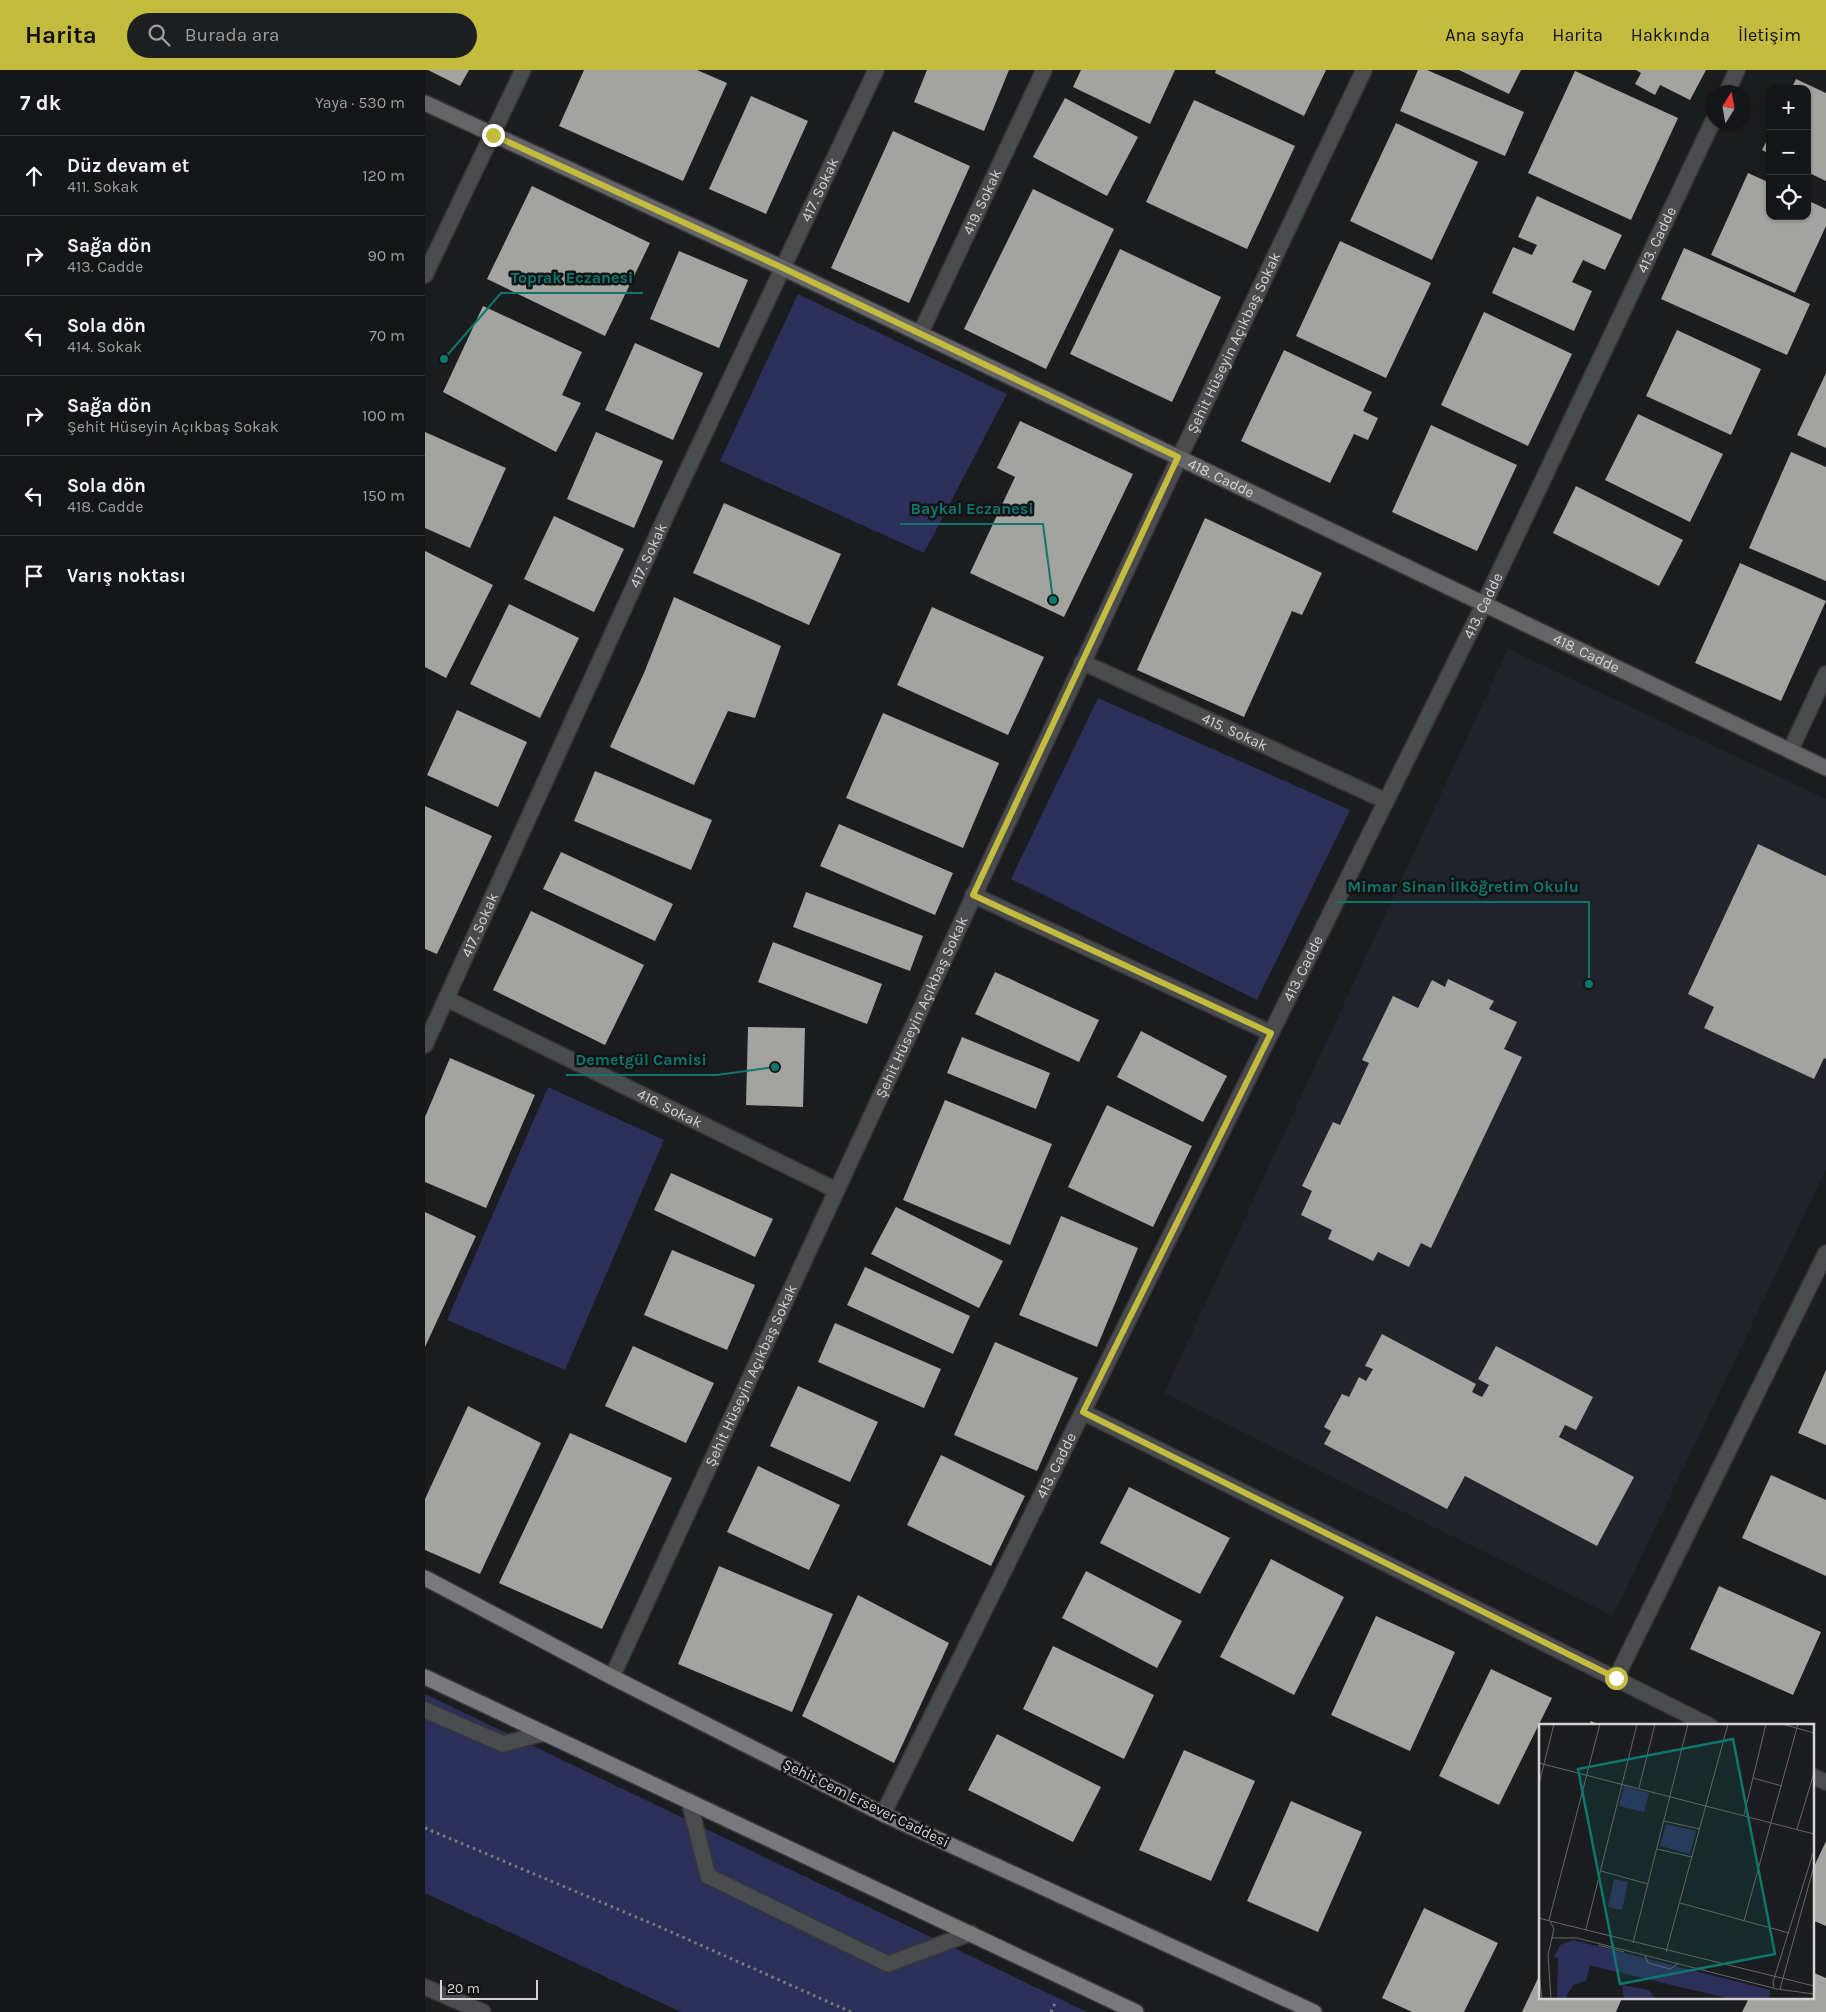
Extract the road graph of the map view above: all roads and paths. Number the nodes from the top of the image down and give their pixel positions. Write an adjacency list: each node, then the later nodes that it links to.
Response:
1 (523, 70): 9 (street)
2 (876, 70): 10 (street, 417. Sokak)
3 (1044, 70): 12 (street, 419. Sokak)
4 (1363, 70): 13 (street, Şehit Hüseyin Açıkbaş Sokak)
5 (1737, 70): 6 (street)
6 (1730, 85)
7 (425, 103): 9 (street, 418. Cadde)
8 (1708, 130): 14 (street, 413. Cadde)
9 (493, 135): 10 (street, 418. Cadde); 11 (street)
10 (783, 268): 12 (street, 418. Cadde); 21 (street, 417. Sokak)
11 (425, 275)
12 (921, 334): 13 (street, 418. Cadde)
13 (1178, 457): 14 (street, 418. Cadde); 15 (street, Şehit Hüseyin Açıkbaş Sokak)
14 (1484, 604): 17 (street, 418. Cadde); 19 (street, 413. Cadde)
15 (1082, 662): 19 (street, 415. Sokak); 20 (street, Şehit Hüseyin Açıkbaş Sokak)
16 (1826, 674): 17 (street)
17 (1790, 751): 18 (street, 418. Cadde)
18 (1826, 768)
19 (1386, 801): 22 (street, 413. Cadde)
20 (973, 895): 22 (street); 24 (street, Şehit Hüseyin Açıkbaş Sokak)
21 (447, 999): 23 (street, 417. Sokak); 24 (street, 416. Sokak)
22 (1271, 1033): 26 (street, 413. Cadde)
23 (425, 1046)
24 (836, 1190): 29 (street, Şehit Hüseyin Açıkbaş Sokak)
25 (1826, 1253): 30 (street)
26 (1083, 1412): 30 (street); 37 (street, 413. Cadde)
27 (425, 1578): 29 (main road, Şehit Cem Ersever Caddesi)
28 (425, 1677): 33 (main road)
29 (612, 1677): 37 (main road, Şehit Cem Ersever Caddesi)
30 (1616, 1678): 32 (street)
31 (425, 1710): 33 (street)
32 (1706, 1724)
33 (544, 1733): 36 (main road)
34 (1813, 1776): 35 (street)
35 (1826, 1782)
36 (689, 1801): 39 (main road); 39 (street)
37 (883, 1814): 44 (main road, Şehit Cem Ersever Caddesi)
38 (425, 1828): 42 (path)
39 (971, 1934): 43 (main road)
40 (425, 1988): 41 (street)
41 (483, 2012)
42 (851, 2012)
43 (1137, 2012)
44 (1314, 2012)

